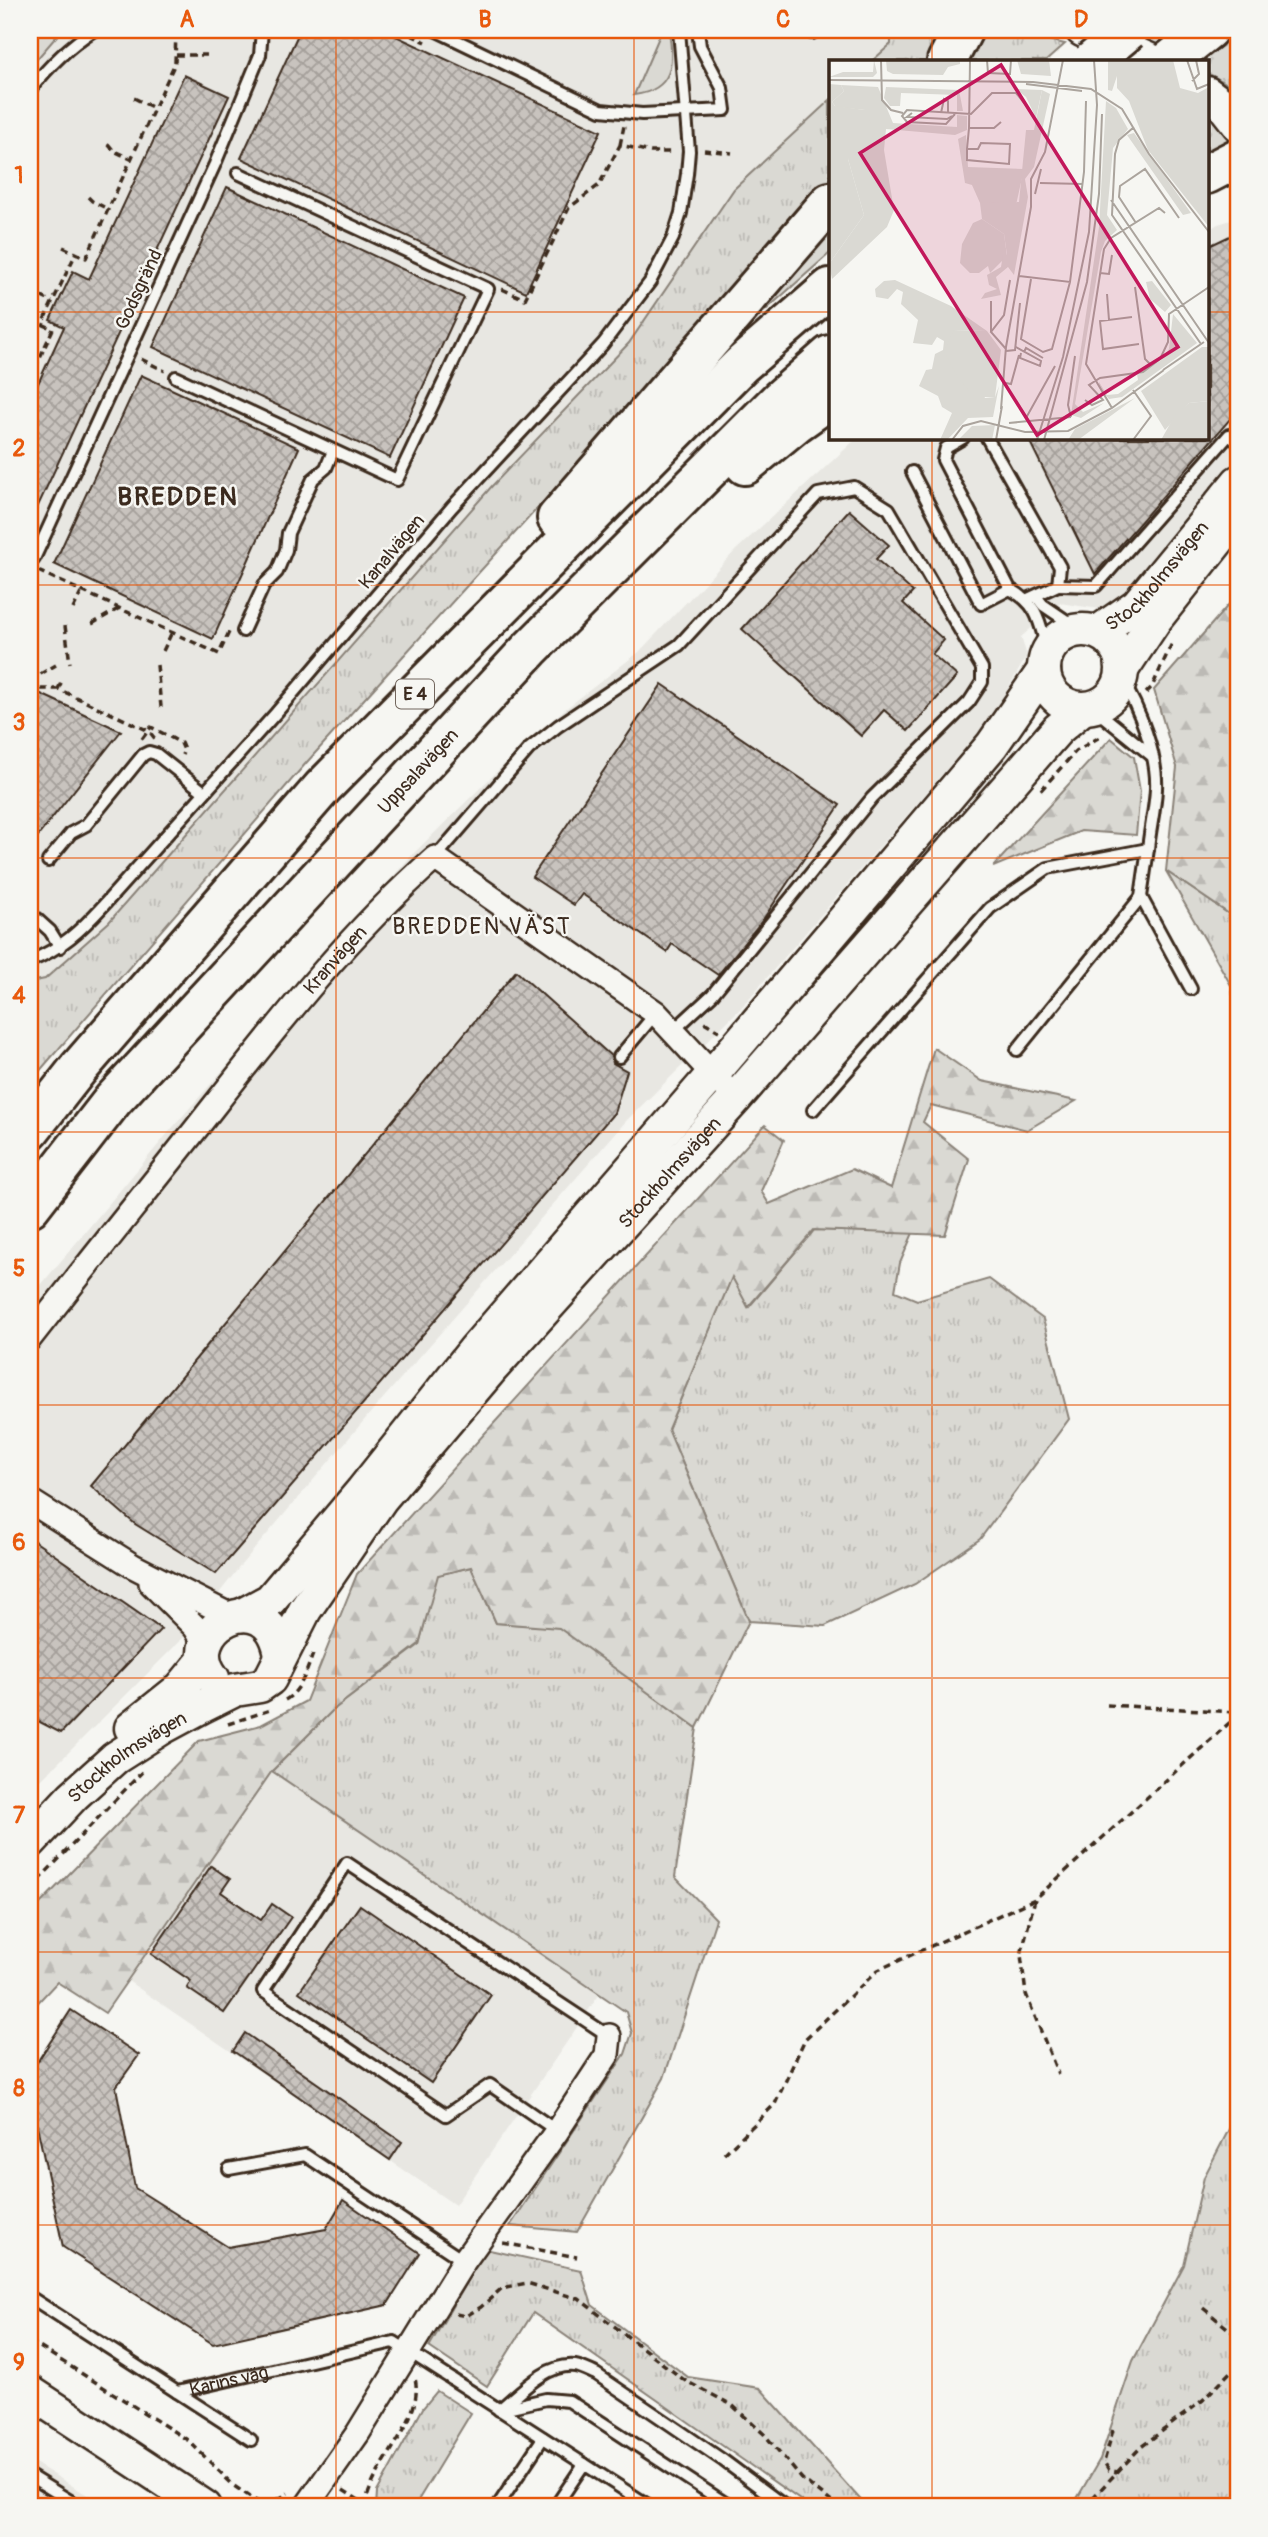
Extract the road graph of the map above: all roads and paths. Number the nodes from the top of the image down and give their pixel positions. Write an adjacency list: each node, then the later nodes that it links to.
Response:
1 (94, 30): 17 (lane)
2 (176, 30): 11 (path)
3 (262, 30): 43 (lane, Godsgränd)
4 (435, 30): 22 (lane)
5 (679, 30): 21 (lane, Kanalvägen)
6 (698, 30): 21 (lane)
7 (963, 30): 13 (highway)
8 (1082, 30): 15 (main road)
9 (1129, 30): 14 (highway, bridge)
10 (1208, 30): 16 (highway)
11 (176, 55): 12 (path); 20 (path)
12 (209, 55)
13 (948, 60)
14 (1093, 60)
15 (1150, 60)
16 (1170, 60)
17 (30, 90)
18 (1208, 94): 23 (main road)
19 (134, 99): 20 (path)
20 (154, 108): 30 (path)
21 (687, 112): 22 (lane); 84 (lane, Kanalvägen)
22 (625, 114): 25 (path)
23 (1238, 124)
24 (108, 144): 30 (path)
25 (620, 145): 27 (path); 38 (path)
26 (702, 150): 28 (path)
27 (676, 152)
28 (732, 153)
29 (1238, 158): 32 (highway)
30 (131, 159): 35 (path)
31 (238, 173): 53 (lane)
32 (1208, 173)
33 (88, 197): 35 (path)
34 (829, 204): 83 (highway)
35 (108, 209): 37 (path)
36 (63, 247): 37 (path)
37 (76, 253): 41 (path)
38 (502, 289)
39 (829, 290): 83 (highway, E 4)
40 (30, 291): 41 (path)
41 (52, 302): 44 (path)
42 (30, 349): 44 (path)
43 (128, 353): 46 (path); 57 (lane, Godsgränd)
44 (41, 355): 47 (path)
45 (829, 357): 89 (highway, Uppsalavägen)
46 (176, 377): 53 (lane)
47 (30, 379)
48 (829, 400): 89 (highway)
49 (1238, 425): 50 (lane)
50 (1234, 438): 58 (lane)
51 (961, 439): 59 (lane)
52 (988, 439): 58 (lane)
53 (333, 451): 67 (lane)
54 (912, 472): 59 (lane)
55 (1238, 482): 68 (main road, Stockholmsvägen)
56 (1238, 515): 75 (main road, Stockholmsvägen)
57 (32, 563): 60 (path)
58 (1058, 585): 61 (lane)
59 (1010, 589): 61 (lane)
60 (81, 593): 62 (path); 63 (path)
61 (1032, 598): 68 (lane); 71 (lane)
62 (118, 609): 64 (path); 69 (path)
63 (73, 610)
64 (92, 624)
65 (65, 626): 72 (path)
66 (230, 630): 69 (path)
67 (243, 631)
68 (1089, 631): 71 (main road, Stockholmsvägen); 75 (main road, Stockholmsvägen)
69 (172, 633): 70 (path)
70 (163, 651)
71 (1046, 661): 80 (main road); 100 (main road, Stockholmsvägen)
72 (70, 663)
73 (157, 664): 79 (path)
74 (56, 665): 77 (path)
75 (1122, 674): 80 (main road, Stockholmsvägen); 82 (lane)
76 (62, 681): 78 (path)
77 (30, 682): 78 (path)
78 (58, 689): 81 (path)
79 (161, 707)
80 (1088, 708): 82 (lane); 101 (main road, Stockholmsvägen)
81 (149, 730)
82 (1154, 757): 85 (lane)
83 (323, 787): 103 (highway, E 4)
84 (204, 792): 87 (lane); 91 (lane, Kanalvägen)
85 (1148, 849): 88 (lane); 102 (lane)
86 (435, 858): 94 (street); 95 (lane); 105 (street, Kranvägen)
87 (48, 861)
88 (1141, 897): 93 (lane); 98 (lane)
89 (296, 904): 104 (highway, Uppsalavägen)
90 (30, 914): 91 (lane)
91 (60, 947): 92 (lane, Kanalvägen)
92 (30, 961)
93 (1191, 989)
94 (656, 1013): 96 (street); 99 (lane)
95 (691, 1014): 96 (lane); 97 (path)
96 (673, 1031): 100 (street)
97 (724, 1033)
98 (1017, 1050)
99 (619, 1057)
100 (713, 1074): 101 (street); 108 (main road, Stockholmsvägen)
101 (736, 1098): 110 (main road, Stockholmsvägen)
102 (813, 1110)
103 (30, 1130)
104 (30, 1207)
105 (30, 1338)
106 (30, 1501): 107 (street)
107 (133, 1566): 108 (street); 109 (street)
108 (237, 1615): 109 (main road, Stockholmsvägen); 110 (main road)
109 (205, 1653): 111 (main road); 114 (main road, Stockholmsvägen)
110 (281, 1655): 111 (main road, Stockholmsvägen)
111 (235, 1690): 115 (main road, Stockholmsvägen)
112 (1107, 1705): 113 (path)
113 (1238, 1714): 116 (path)
114 (30, 1815)
115 (30, 1842)
116 (1035, 1899): 118 (path); 120 (path)
117 (609, 2036): 119 (street); 119 (lane)
118 (1058, 2074)
119 (558, 2131): 124 (street)
120 (724, 2154)
121 (229, 2169): 124 (lane)
122 (517, 2245): 123 (path)
123 (577, 2258)
124 (464, 2261): 127 (street)
125 (30, 2297): 133 (lane, Karins väg)
126 (1203, 2308): 128 (path)
127 (434, 2310): 130 (street); 151 (path)
128 (1238, 2333)
129 (30, 2341): 142 (path)
130 (409, 2350): 133 (lane, Karins väg); 134 (lane); 141 (street); 143 (path)
131 (1238, 2364): 139 (path)
132 (30, 2392): 145 (main road)
133 (177, 2392): 137 (lane)
134 (499, 2410): 136 (lane); 149 (lane); 150 (lane)
135 (1113, 2430): 139 (path)
136 (543, 2438): 138 (lane); 146 (lane)
137 (251, 2440)
138 (584, 2463): 147 (lane); 148 (lane)
139 (1116, 2472): 152 (path)
140 (30, 2476): 144 (lane)
141 (327, 2479): 142 (street); 143 (path)
142 (301, 2498)
143 (365, 2505)
144 (80, 2507)
145 (205, 2507)
146 (496, 2507)
147 (555, 2507)
148 (651, 2507)
149 (731, 2507)
150 (786, 2507)
151 (838, 2507)
152 (1084, 2507)

